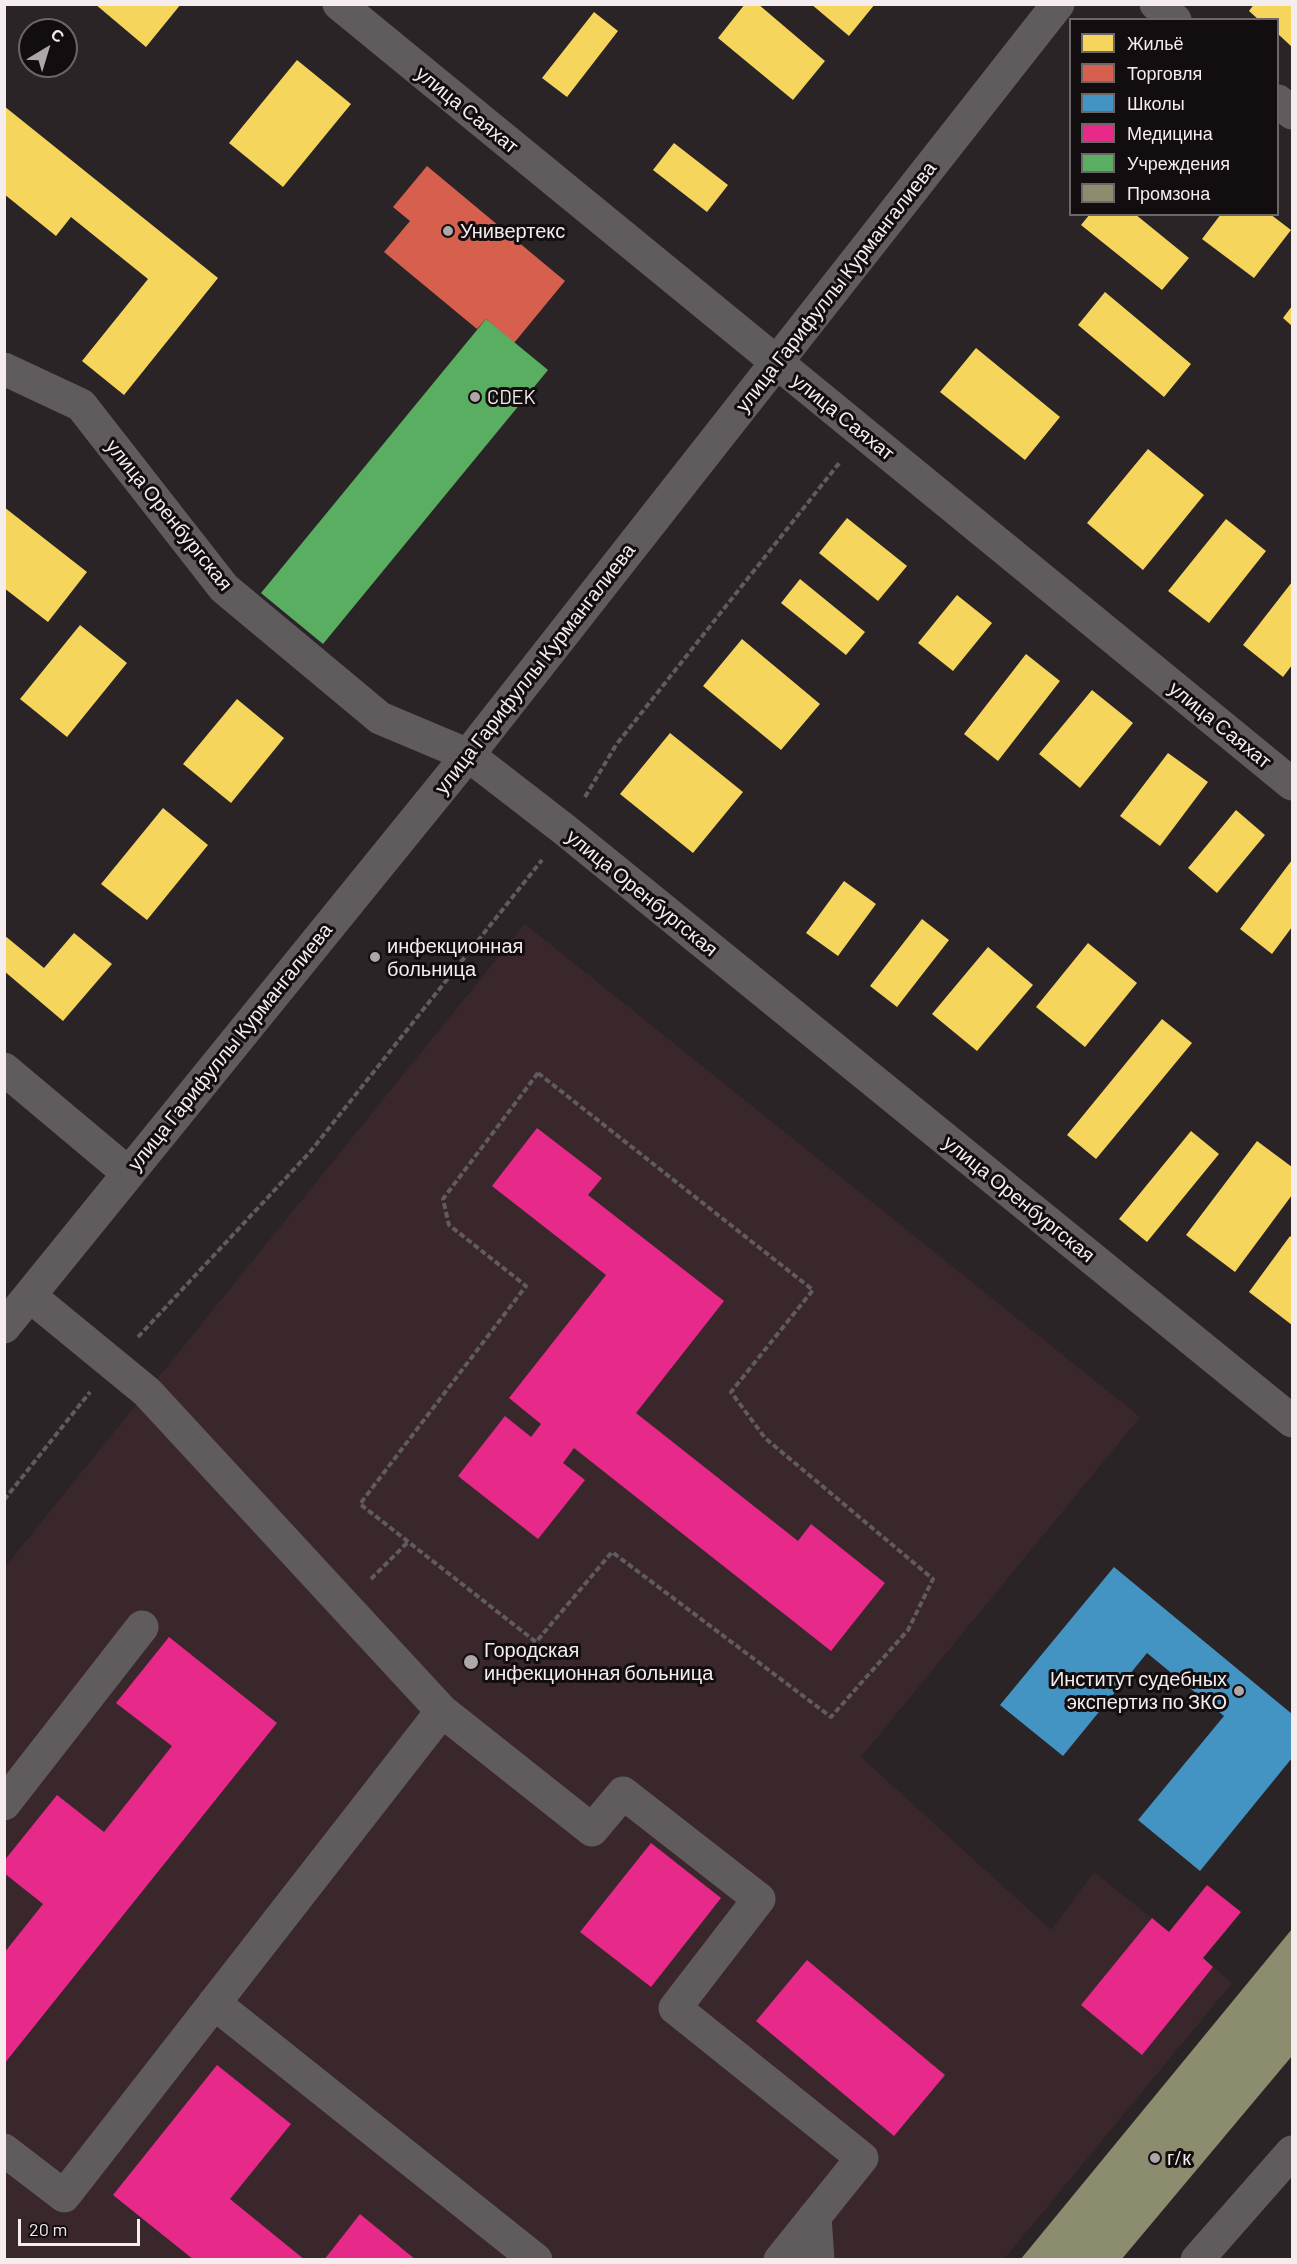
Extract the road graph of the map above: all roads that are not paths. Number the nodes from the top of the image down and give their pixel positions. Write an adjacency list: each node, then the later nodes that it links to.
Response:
1 (339, 4): 7 (street, улица Саяхат)
2 (1058, 4): 7 (street, улица Гарифуллы Курмангалиева)
3 (1156, 4): 4 (street)
4 (1173, 18)
5 (1279, 102): 6 (street)
6 (1293, 113)
7 (776, 362): 9 (street, улица Гарифуллы Курмангалиева); 10 (street, улица Саяхат)
8 (4, 369): 9 (street, улица Оренбургская)
9 (468, 755): 12 (street, улица Гарифуллы Курмангалиева); 15 (street, улица Оренбургская)
10 (1293, 784)
11 (4, 1069): 12 (street)
12 (128, 1173): 13 (street, улица Гарифуллы Курмангалиева)
13 (30, 1296): 14 (street, улица Гарифуллы Курмангалиева); 17 (street)
14 (4, 1327)
15 (1293, 1421)
16 (142, 1627): 18 (street)
17 (442, 1711): 19 (street); 22 (street)
18 (4, 1804)
19 (214, 2003): 20 (street); 23 (street)
20 (4, 2150)
21 (1293, 2152): 26 (street)
22 (815, 2216): 24 (street); 25 (street)
23 (536, 2259)
24 (780, 2259)
25 (818, 2259)
26 (1197, 2259)

